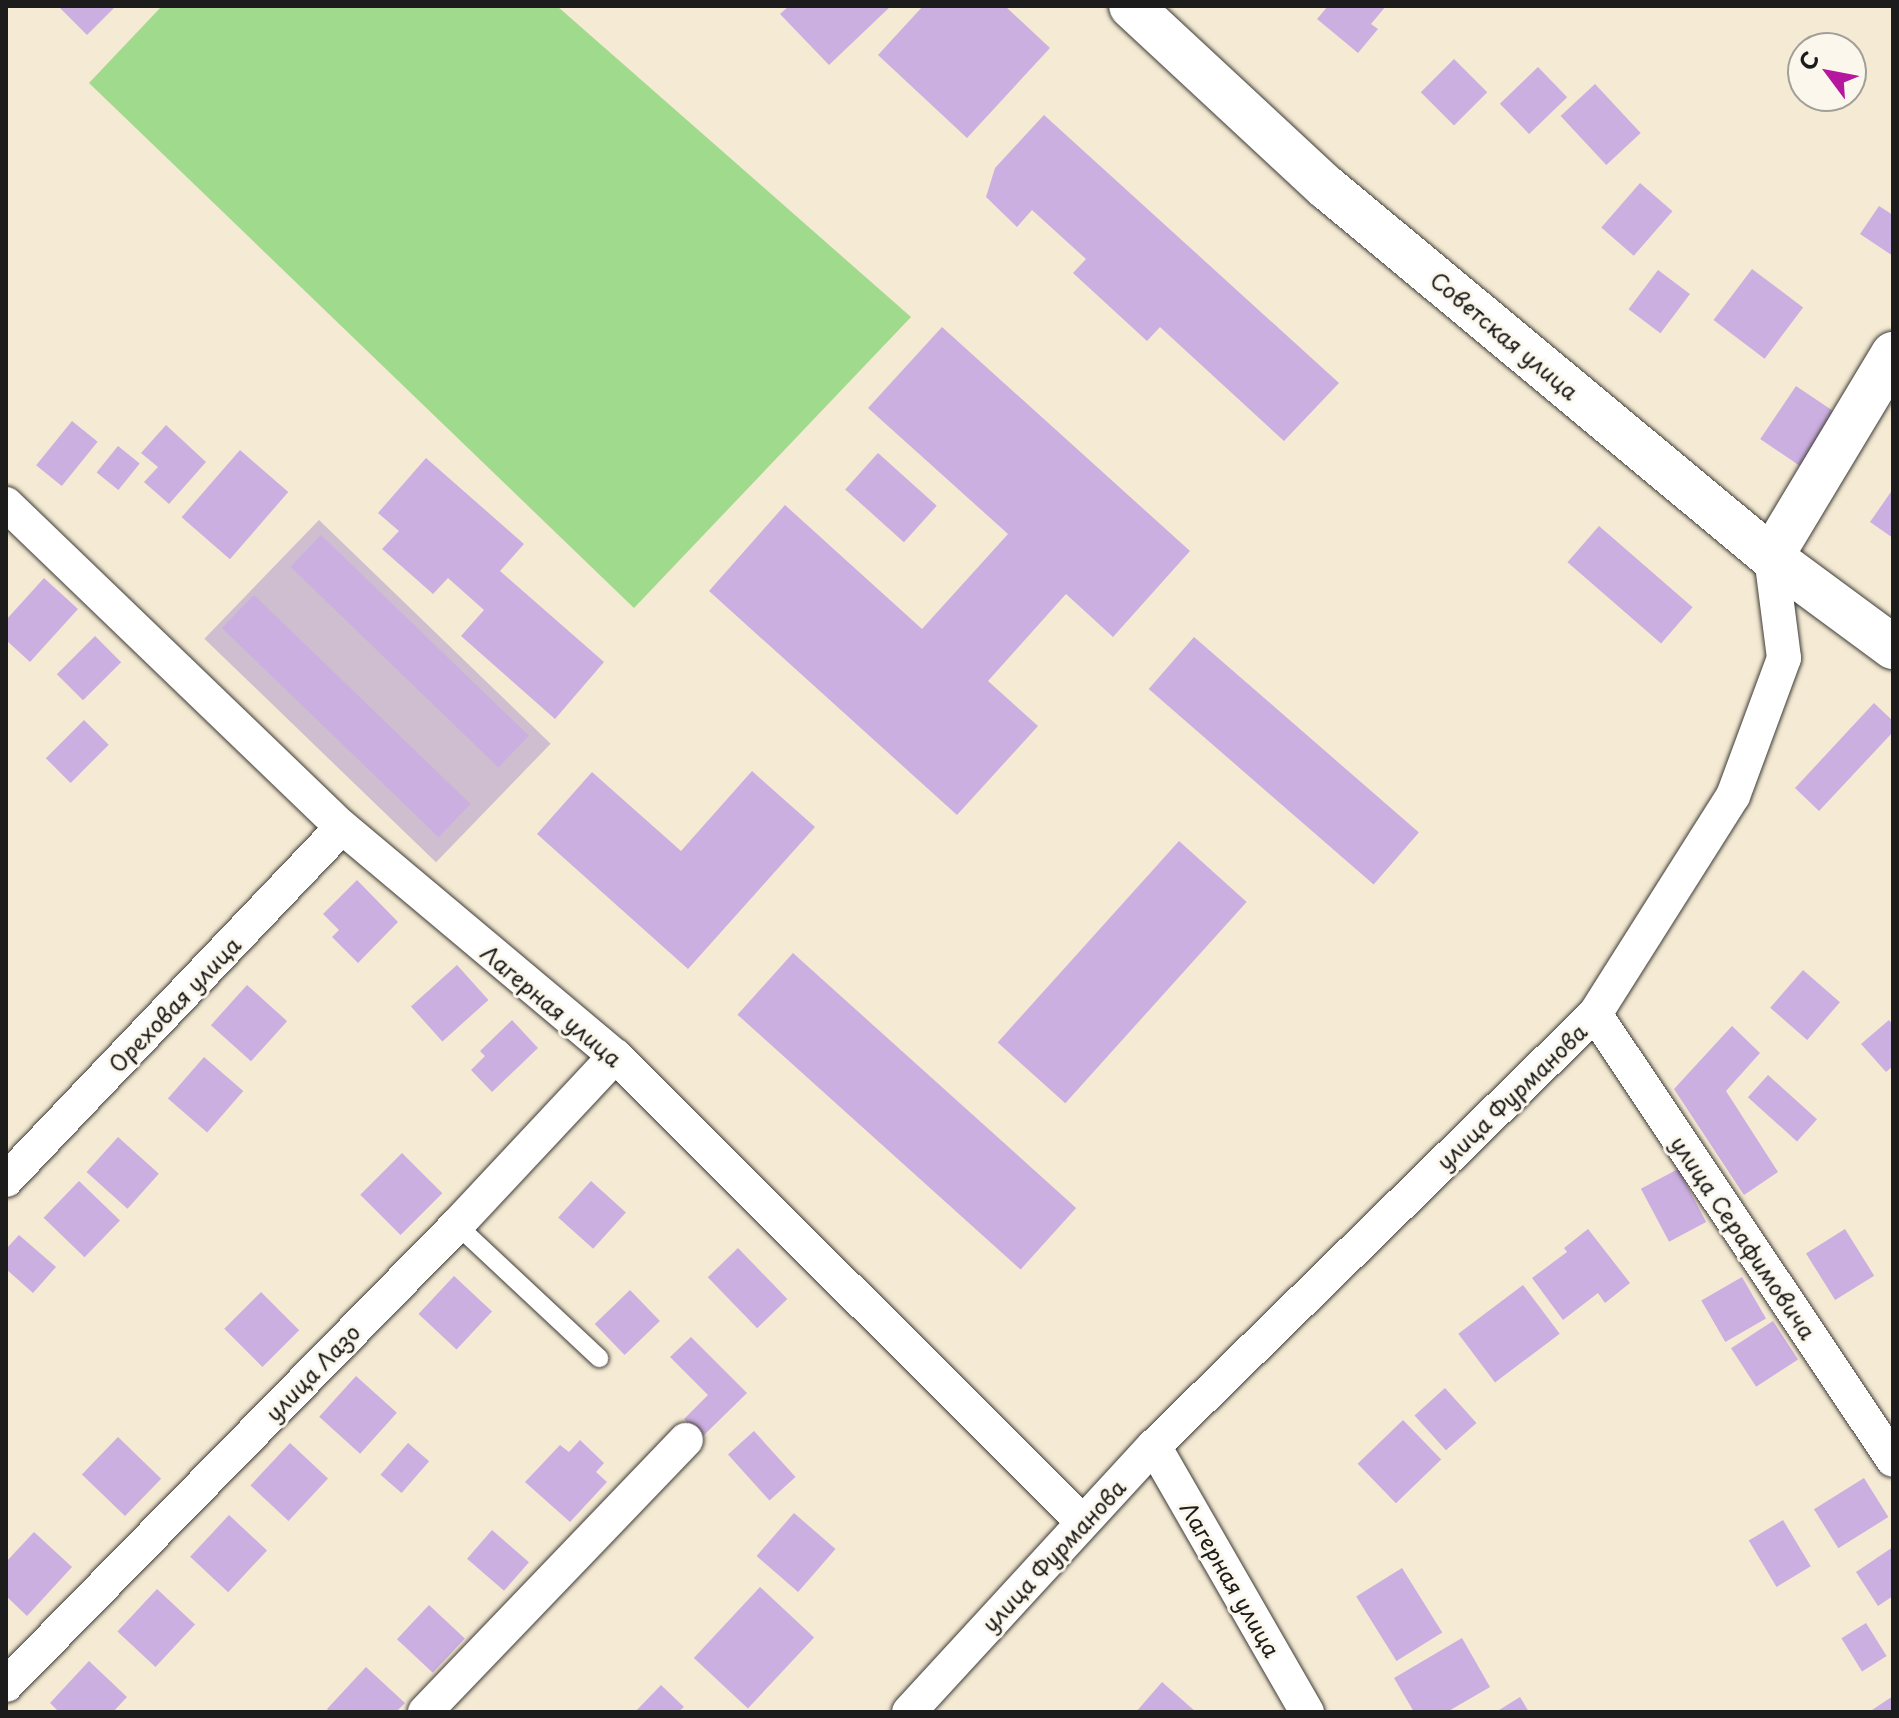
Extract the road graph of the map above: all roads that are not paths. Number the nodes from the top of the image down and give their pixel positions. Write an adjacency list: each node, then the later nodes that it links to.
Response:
1 (1131, 6): 4 (main road, Советская улица)
2 (1893, 354): 4 (main road)
3 (6, 504): 6 (street, Лагерная улица)
4 (1771, 557): 5 (main road, Советская улица); 7 (street, улица Фурманова)
5 (1893, 647)
6 (342, 827): 8 (street, Лагерная улица); 9 (street, Ореховая улица)
7 (1595, 1014): 13 (street, улица Фурманова); 14 (street, улица Серафимовича)
8 (615, 1056): 10 (street, улица Лазо); 15 (street, Лагерная улица)
9 (6, 1180)
10 (457, 1225): 11 (lane); 16 (street, улица Лазо)
11 (599, 1358)
12 (686, 1440): 17 (street)
13 (1154, 1446): 15 (street, улица Фурманова); 19 (street, Лагерная улица)
14 (1893, 1460)
15 (1083, 1522): 18 (street, улица Фурманова)
16 (6, 1685)
17 (425, 1712)
18 (909, 1712)
19 (1307, 1712)

